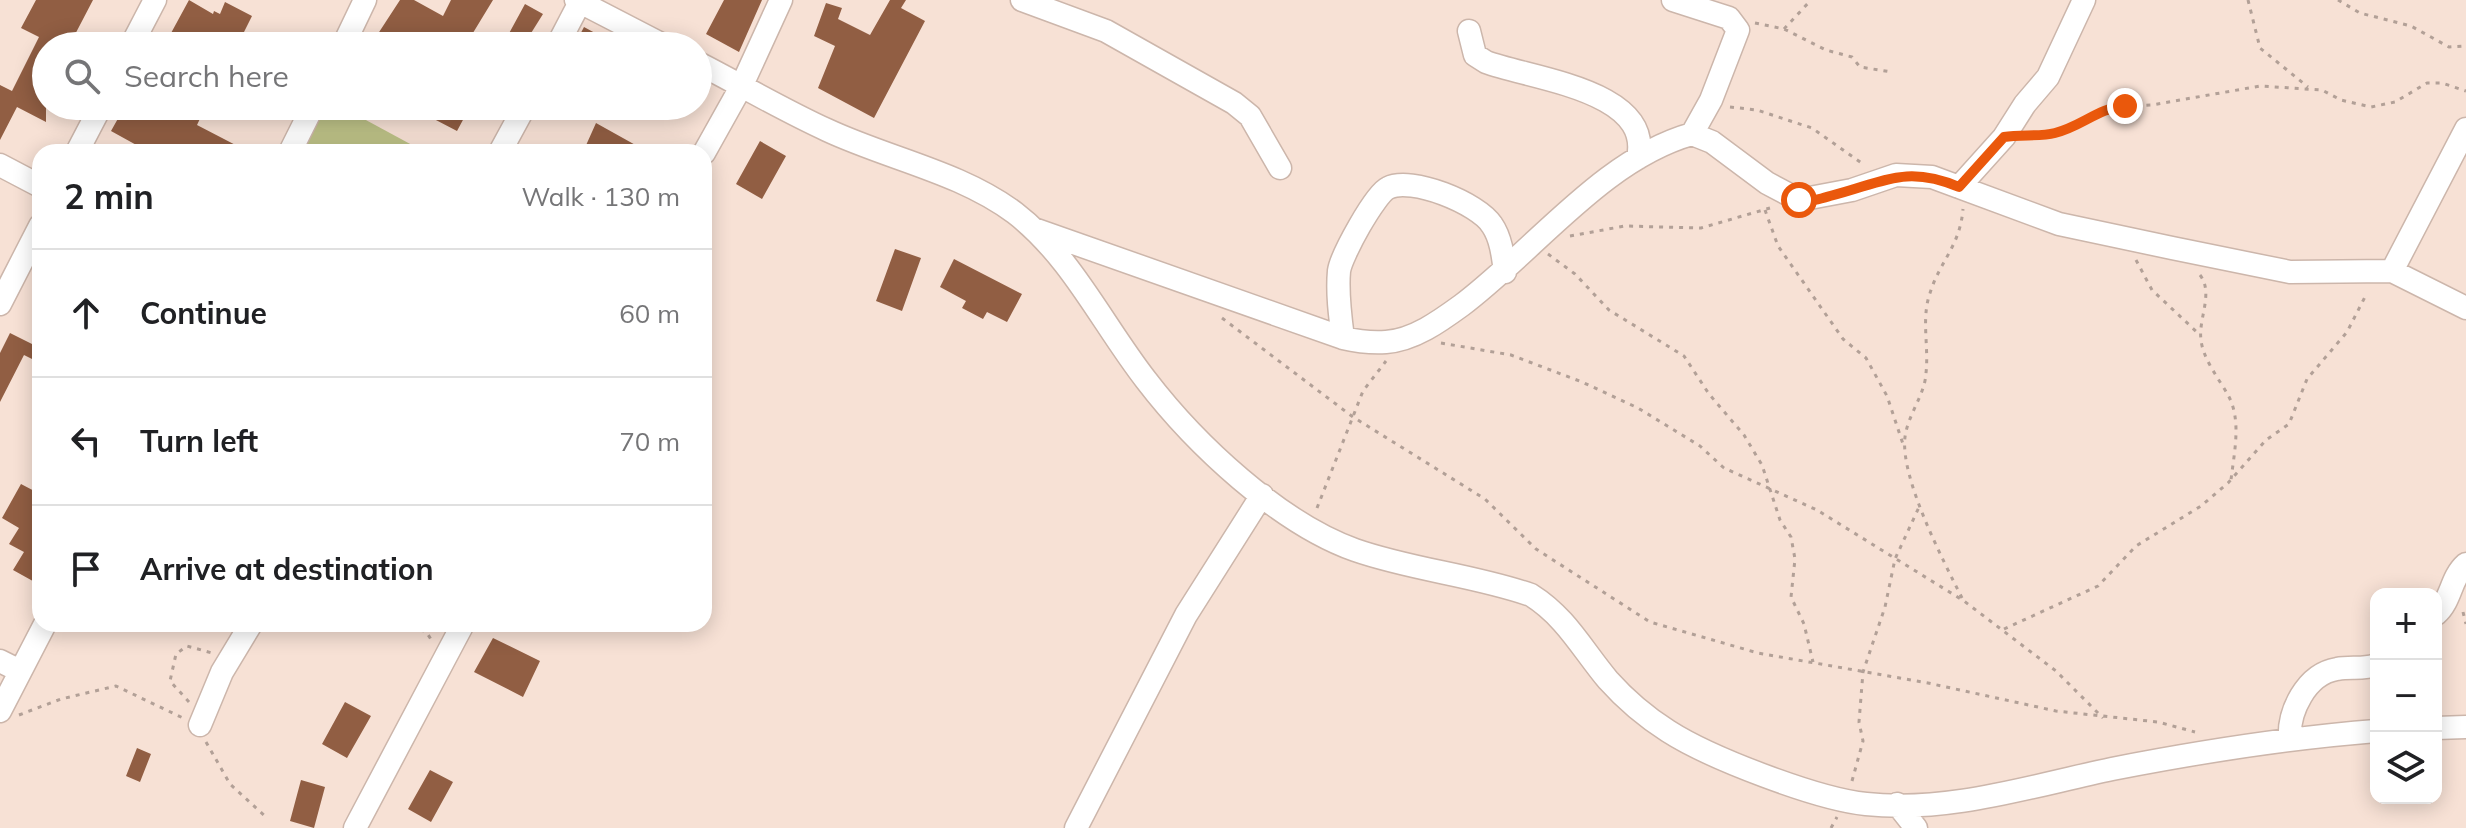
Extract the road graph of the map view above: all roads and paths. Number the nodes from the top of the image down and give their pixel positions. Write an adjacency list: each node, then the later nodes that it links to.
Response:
1 (155, 0): 14 (street)
2 (365, 0): 15 (street)
3 (781, 0): 21 (street)
4 (1022, 0): 37 (street)
5 (1673, 0): 11 (street)
6 (1811, 0): 12 (path)
7 (2084, 0): 30 (street)
8 (2248, 0): 22 (path)
9 (2338, 0): 18 (path)
10 (578, 1): 16 (street); 17 (street)
11 (1732, 20): 12 (path); 24 (street)
12 (1784, 29): 20 (path)
13 (1469, 31): 35 (street)
14 (138, 32)
15 (350, 32)
16 (564, 32)
17 (638, 32)
18 (2466, 46)
19 (712, 70): 21 (street)
20 (1892, 72)
21 (742, 85): 34 (street); 43 (street)
22 (2309, 88): 23 (path); 30 (path)
23 (2466, 91)
24 (1706, 111): 29 (street); 38 (path)
25 (94, 120): 31 (street)
26 (306, 120): 32 (street)
27 (517, 120): 33 (street)
28 (2466, 129): 48 (street)
29 (1692, 134): 35 (street); 38 (street)
30 (2004, 137): 40 (street)
31 (81, 144)
32 (294, 144)
33 (504, 144)
34 (709, 144)
35 (1638, 158): 46 (street)
36 (0, 165): 39 (street)
37 (1280, 168)
38 (1896, 175): 40 (street)
39 (32, 182)
40 (1962, 188): 44 (street); 57 (path)
41 (1764, 208): 42 (path); 46 (path); 57 (path)
42 (1776, 208)
43 (1034, 229): 55 (street); 60 (street)
44 (2127, 238): 47 (street); 54 (path)
45 (32, 243): 50 (street)
46 (1537, 245): 49 (street); 59 (path)
47 (2191, 251): 48 (street); 54 (path)
48 (2383, 271): 51 (street); 58 (path)
49 (1505, 272): 53 (street); 55 (street)
50 (0, 304)
51 (2466, 308)
52 (1222, 318): 56 (path)
53 (1414, 334): 55 (street); 56 (path); 59 (path)
54 (2200, 335): 58 (path)
55 (1343, 338)
56 (1353, 417): 62 (path); 71 (path)
57 (1905, 447): 61 (path)
58 (2231, 480): 67 (path)
59 (1769, 488): 63 (path); 71 (path)
60 (1262, 495): 62 (street); 86 (street)
61 (1921, 505): 63 (path); 65 (path)
62 (1310, 531): 83 (street)
63 (1895, 559): 65 (path); 74 (path)
64 (2466, 564): 66 (street)
65 (1964, 601): 67 (path)
66 (2442, 607)
67 (2004, 629): 76 (path)
68 (38, 632): 73 (street)
69 (246, 632): 77 (street)
70 (459, 632): 85 (street)
71 (1813, 662): 74 (path)
72 (2370, 665): 82 (street)
73 (10, 666): 75 (street)
74 (1863, 672): 76 (path); 83 (path)
75 (8, 714): 77 (path)
76 (2103, 718): 81 (path)
77 (200, 725)
78 (2466, 727): 79 (street)
79 (2442, 728)
80 (2370, 732): 82 (street)
81 (2202, 734)
82 (2290, 739): 84 (street)
83 (1847, 801): 84 (street)
84 (1897, 804): 87 (street)
85 (355, 828)
86 (1076, 828)
87 (1916, 828)

